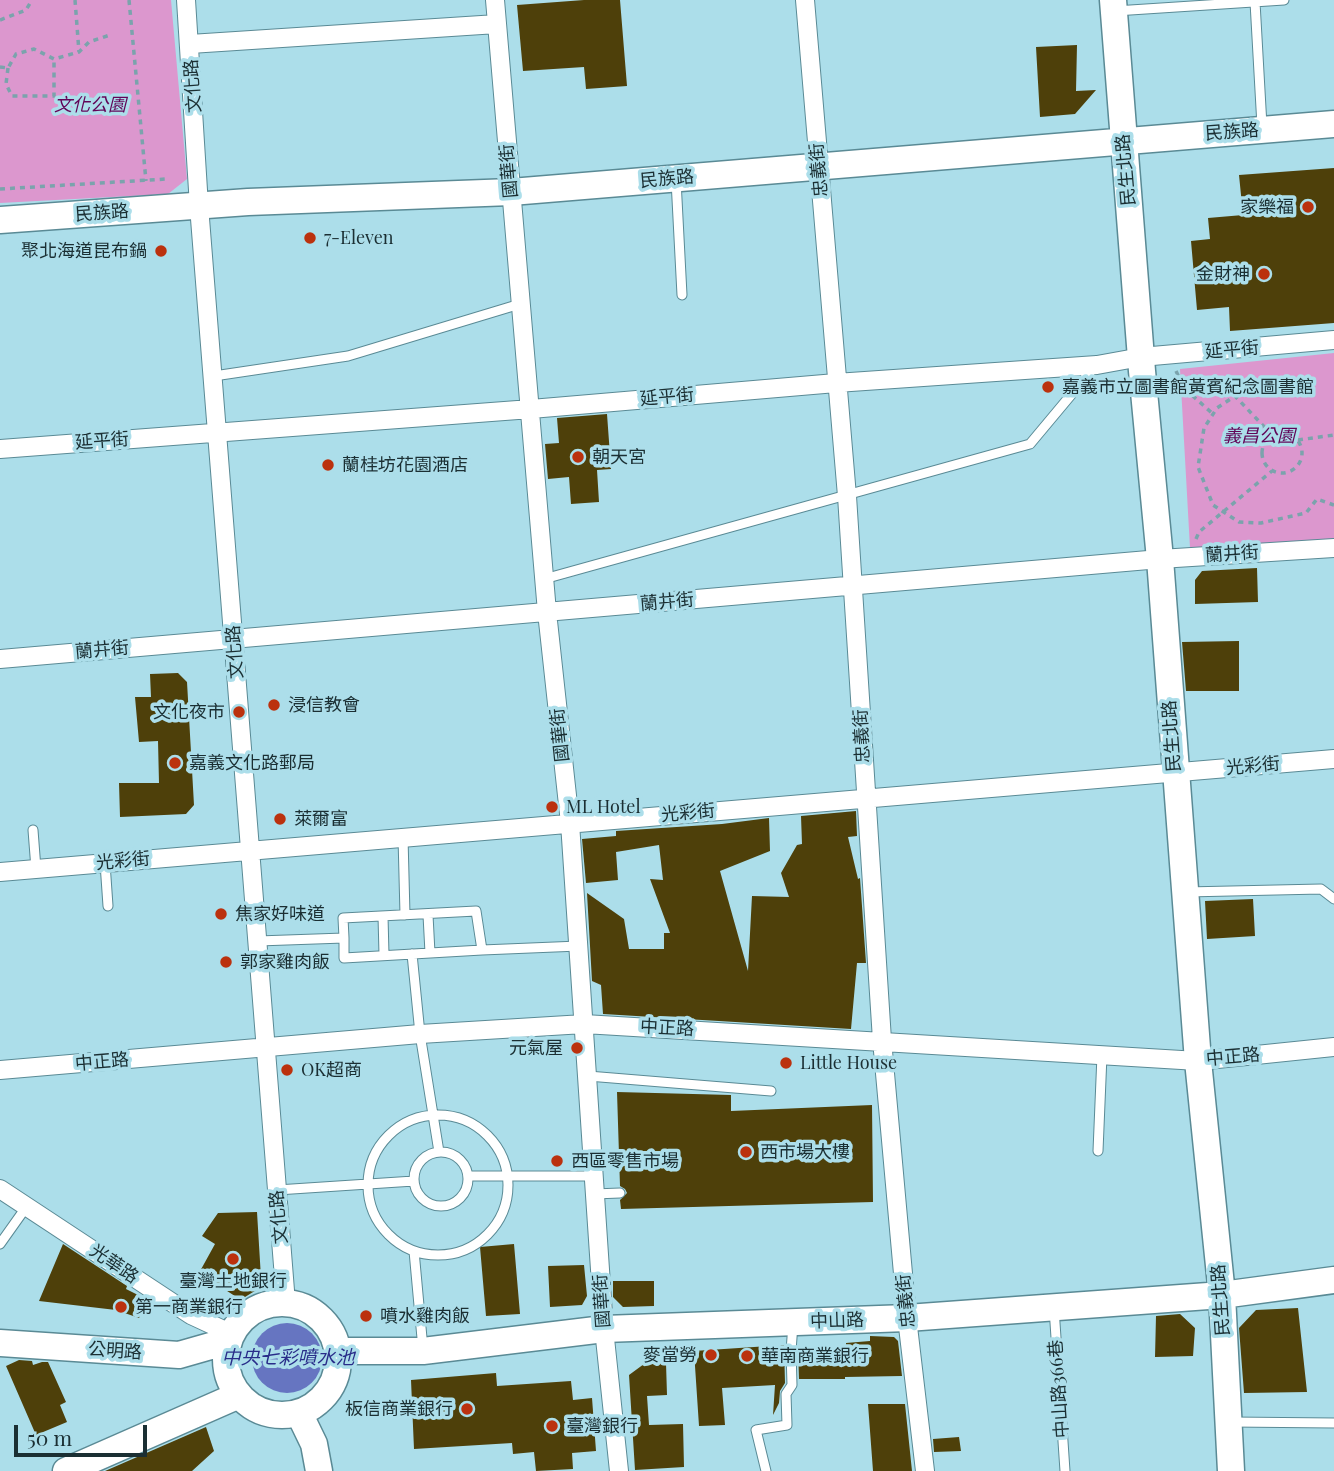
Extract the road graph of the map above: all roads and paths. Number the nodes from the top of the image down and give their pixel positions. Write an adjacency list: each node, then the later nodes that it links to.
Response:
1 (32, 0): 10 (path)
2 (75, 0): 14 (path)
3 (129, 0): 24 (path)
4 (187, 0): 13 (street, 文化路)
5 (495, 0): 11 (street, 國華街)
6 (805, 0): 21 (street, 忠義街)
7 (1284, 0): 8 (lane)
8 (1255, 2): 9 (lane); 19 (lane)
9 (1113, 5): 20 (main road, 民生北路)
10 (0, 20)
11 (497, 24): 13 (street); 26 (street, 國華街)
12 (110, 35): 14 (path)
13 (190, 44): 27 (street, 文化路)
14 (79, 52): 15 (path)
15 (54, 59): 17 (path); 17 (path)
16 (0, 66): 17 (path)
17 (8, 68)
18 (1334, 124): 19 (main road, 民族路)
19 (1263, 130): 20 (main road, 民族路)
20 (1124, 140): 21 (main road, 民族路); 32 (main road, 民生北路)
21 (819, 166): 22 (main road, 民族路); 36 (street, 忠義街)
22 (676, 178): 26 (main road, 民族路); 29 (lane)
23 (166, 179): 24 (path)
24 (146, 181): 25 (path)
25 (0, 189)
26 (511, 192): 27 (main road, 民族路); 30 (street, 國華街)
27 (200, 206): 28 (main road, 民族路); 35 (street, 文化路)
28 (0, 220)
29 (682, 295)
30 (520, 304): 35 (lane); 37 (street, 國華街)
31 (1334, 340): 32 (street, 延平街)
32 (1141, 357): 33 (street, 延平街); 50 (main road, 民生北路)
33 (1097, 365): 36 (street, 延平街); 45 (lane)
34 (1175, 369): 38 (path)
35 (214, 376): 39 (street, 文化路)
36 (836, 383): 37 (street, 延平街); 45 (street, 忠義街)
37 (531, 409): 39 (street, 延平街); 51 (street, 國華街)
38 (1213, 414): 40 (path); 47 (path)
39 (218, 432): 43 (street, 延平街); 54 (street, 文化路)
40 (1272, 435): 42 (path); 44 (path)
41 (1334, 435): 42 (path)
42 (1297, 440): 44 (path)
43 (0, 449)
44 (1272, 471): 47 (path)
45 (847, 496): 51 (lane); 52 (street, 忠義街)
46 (1334, 505): 47 (path)
47 (1222, 513): 48 (path)
48 (1199, 532)
49 (1334, 548): 50 (street, 蘭井街)
50 (1160, 559): 52 (street, 蘭井街); 57 (main road, 民生北路)
51 (544, 579): 53 (street, 國華街)
52 (853, 586): 53 (street, 蘭井街); 58 (street, 忠義街)
53 (547, 612): 54 (street, 蘭井街); 59 (street, 國華街)
54 (234, 639): 55 (street, 蘭井街); 62 (street, 文化路)
55 (0, 659)
56 (1334, 759): 57 (street, 光彩街)
57 (1175, 772): 58 (street, 光彩街); 66 (main road, 民生北路)
58 (866, 797): 59 (street, 光彩街); 81 (street, 忠義街)
59 (570, 823): 61 (street, 光彩街); 74 (street, 國華街)
60 (33, 830): 64 (lane)
61 (403, 837): 62 (street, 光彩街); 69 (lane)
62 (251, 850): 63 (street, 光彩街); 73 (street, 文化路)
63 (105, 863): 64 (street, 光彩街); 68 (lane)
64 (36, 869): 65 (street, 光彩街)
65 (0, 872)
66 (1184, 892): 67 (lane); 85 (main road, 民生北路)
67 (1334, 899)
68 (108, 906)
69 (405, 915): 70 (lane); 71 (lane)
70 (428, 915): 75 (lane); 76 (lane)
71 (383, 916): 72 (lane); 78 (lane)
72 (344, 938): 73 (lane); 78 (lane)
73 (258, 941): 83 (street, 文化路)
74 (579, 946): 75 (lane); 79 (street, 國華街)
75 (482, 950): 76 (lane)
76 (430, 953): 77 (lane)
77 (412, 954): 78 (lane); 80 (lane)
78 (384, 955)
79 (584, 1024): 80 (street, 中正路); 81 (street, 中正路); 87 (street, 國華街)
80 (420, 1034): 83 (street, 中正路); 89 (lane)
81 (882, 1040): 84 (street, 中正路); 108 (street, 忠義街)
82 (1334, 1047): 85 (street, 中正路)
83 (266, 1049): 86 (street, 中正路); 98 (street, 文化路)
84 (1102, 1055): 85 (street, 中正路); 90 (lane)
85 (1198, 1061): 105 (main road, 民生北路)
86 (0, 1070)
87 (587, 1076): 88 (lane); 94 (street, 國華街)
88 (771, 1091)
89 (433, 1116): 91 (lane); 93 (lane); 96 (lane)
90 (1098, 1150)
91 (439, 1152): 92 (lane); 95 (lane)
92 (468, 1176): 93 (lane); 95 (lane)
93 (508, 1176): 94 (lane); 103 (lane)
94 (593, 1176): 100 (street, 國華街)
95 (414, 1181): 96 (lane)
96 (368, 1184): 98 (lane); 103 (lane)
97 (0, 1189): 101 (street, 光華路)
98 (277, 1190): 106 (street, 文化路)
99 (620, 1193): 100 (lane)
100 (594, 1194): 110 (street, 國華街)
101 (27, 1206): 102 (lane); 111 (street, 光華路)
102 (0, 1244)
103 (414, 1251): 114 (lane)
104 (1334, 1280): 105 (main road, 中山路)
105 (1222, 1295): 107 (main road, 中山路); 117 (main road, 民生北路)
106 (286, 1303): 111 (main road); 113 (main road)
107 (1054, 1307): 108 (main road, 中山路); 124 (lane, 中山路366巷)
108 (907, 1318): 109 (main road, 中山路); 123 (street, 忠義街)
109 (793, 1322): 110 (main road, 中山路); 122 (lane)
110 (604, 1329): 114 (main road, 中山路); 121 (street, 國華街)
111 (230, 1338): 112 (main road, 公明路); 115 (main road)
112 (0, 1343)
113 (339, 1351): 114 (main road, 中山路); 116 (main road)
114 (423, 1351)
115 (239, 1395): 116 (main road); 119 (main road)
116 (299, 1413): 120 (main road)
117 (1227, 1422): 118 (lane); 125 (main road, 民生北路)
118 (1334, 1423)
119 (66, 1471)
120 (319, 1471)
121 (618, 1471)
122 (766, 1471)
123 (925, 1471)
124 (1065, 1471)
125 (1231, 1471)

